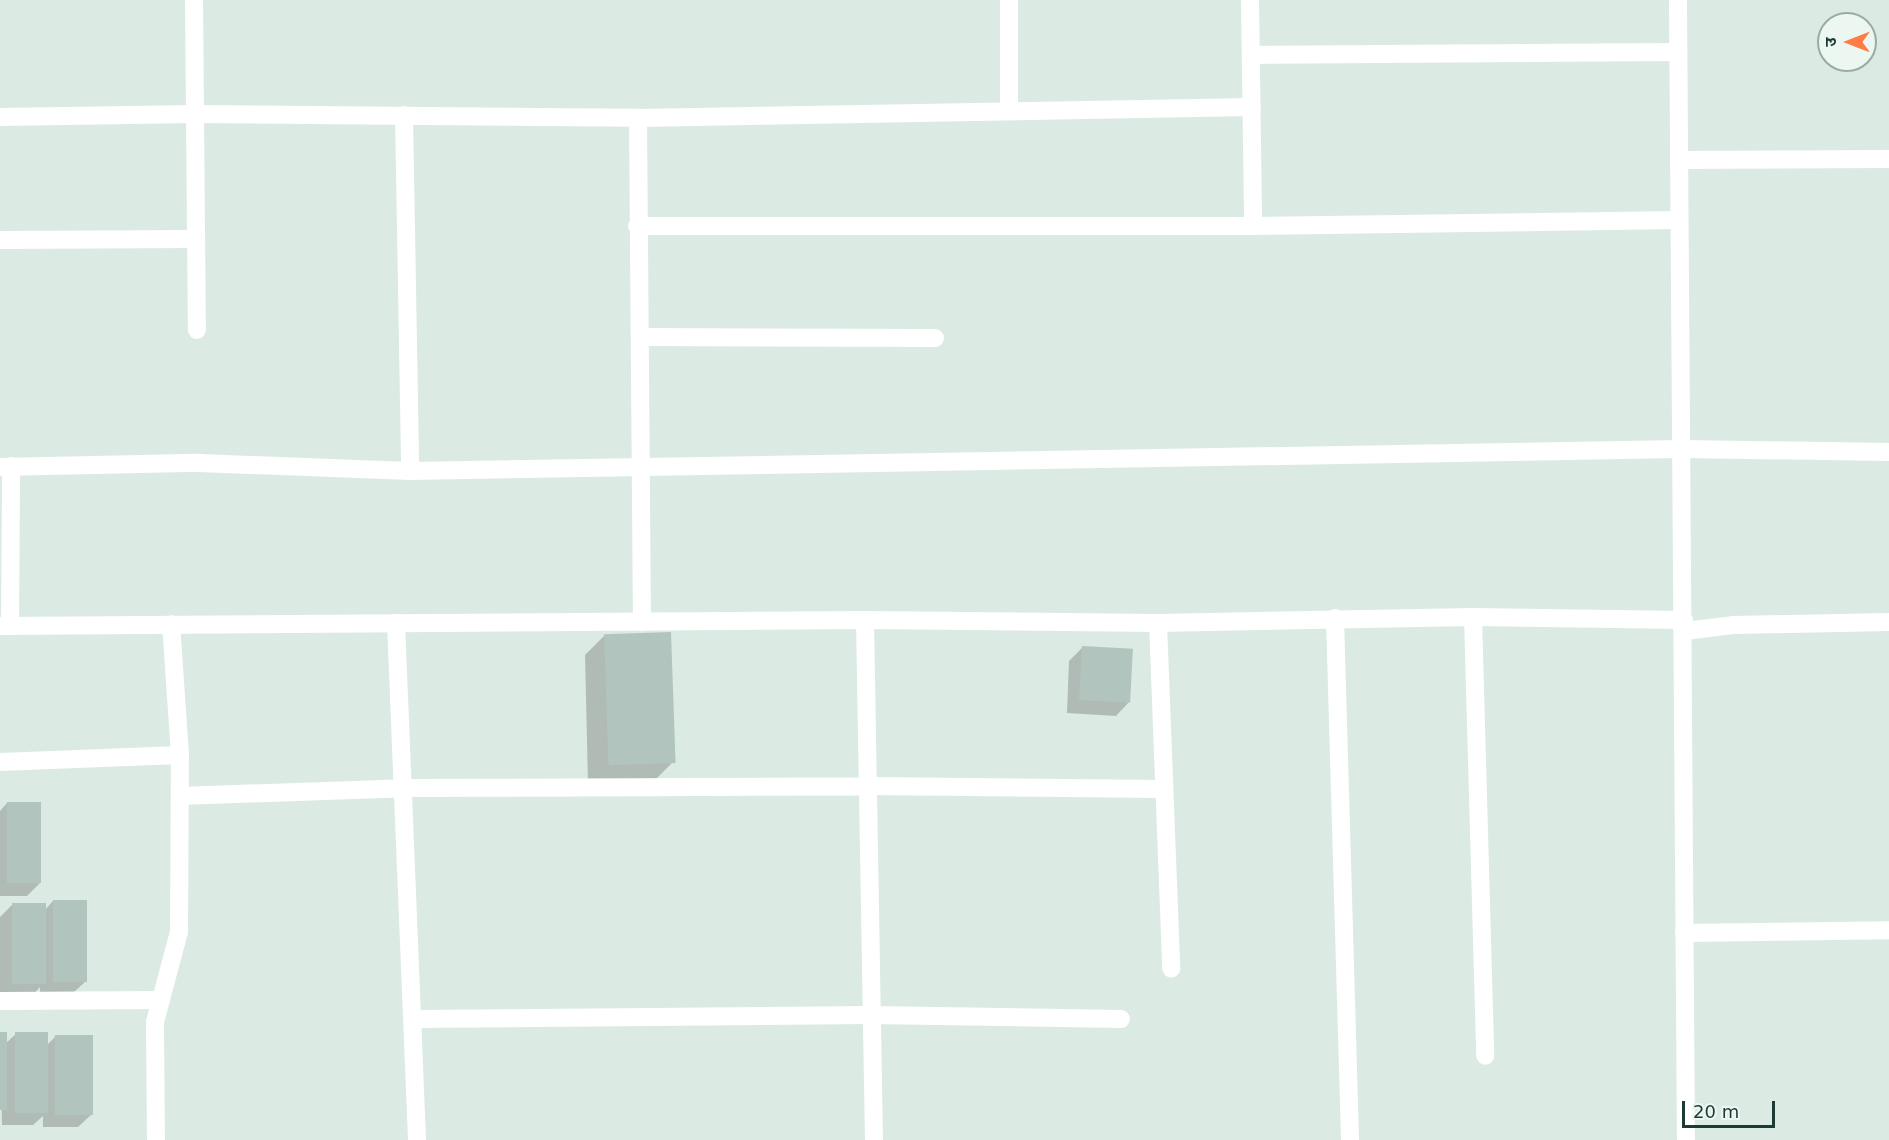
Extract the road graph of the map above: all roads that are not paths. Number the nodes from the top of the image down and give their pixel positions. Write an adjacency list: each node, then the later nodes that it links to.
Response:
1 (194, 0): 9 (street)
2 (1009, 0): 8 (street)
3 (1250, 0): 6 (street)
4 (1678, 0): 5 (street)
5 (1678, 52): 6 (street); 14 (street)
6 (1251, 55): 7 (street)
7 (1251, 107): 8 (street); 17 (street)
8 (1009, 109): 12 (street)
9 (195, 114): 10 (street); 11 (street); 18 (street)
10 (404, 115): 12 (street); 27 (street)
11 (0, 117)
12 (638, 118): 16 (street)
13 (1889, 159): 14 (street)
14 (1679, 160): 15 (street)
15 (1679, 220): 17 (street); 23 (street)
16 (638, 226): 17 (street); 21 (street)
17 (1253, 226)
18 (196, 239): 19 (street); 20 (street)
19 (0, 240)
20 (197, 330)
21 (640, 337): 22 (street); 25 (street)
22 (935, 338)
23 (1680, 449): 24 (street); 25 (street); 36 (street)
24 (1889, 452)
25 (639, 465): 27 (street); 31 (street)
26 (5, 466): 27 (street); 37 (street)
27 (410, 471)
28 (1473, 617): 29 (street); 36 (street); 52 (street)
29 (1335, 618): 34 (street); 56 (street)
30 (865, 620): 31 (street); 34 (street); 40 (street)
31 (642, 622): 33 (street)
32 (1889, 622): 36 (street)
33 (396, 623): 35 (street); 41 (street)
34 (1158, 623): 42 (street)
35 (171, 624): 37 (street); 38 (street)
36 (1685, 625): 45 (street)
37 (5, 626)
38 (180, 755): 39 (street); 43 (street)
39 (0, 762)
40 (868, 786): 41 (street); 42 (street); 49 (street)
41 (404, 788): 43 (street); 50 (street)
42 (1162, 789): 46 (street)
43 (180, 796): 47 (street)
44 (1889, 930): 45 (street)
45 (1684, 933): 57 (street)
46 (1171, 969)
47 (161, 1000): 48 (street); 53 (street)
48 (0, 1001)
49 (872, 1015): 50 (street); 51 (street); 55 (street)
50 (414, 1019): 54 (street)
51 (1120, 1019)
52 (1485, 1056)
53 (156, 1140)
54 (417, 1140)
55 (874, 1140)
56 (1350, 1140)
57 (1686, 1140)

